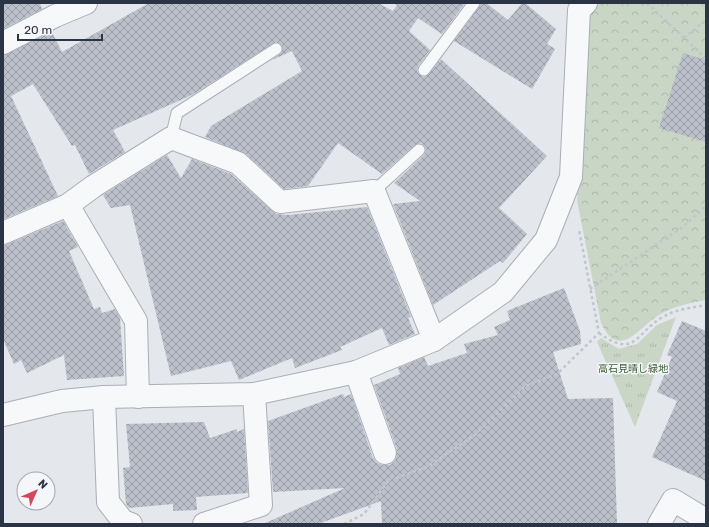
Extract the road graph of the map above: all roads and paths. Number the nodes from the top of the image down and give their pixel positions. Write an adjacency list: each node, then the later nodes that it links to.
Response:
1 (86, 3): 7 (street)
2 (474, 3): 10 (lane)
3 (586, 3): 21 (street)
4 (647, 3): 6 (path)
5 (706, 20): 6 (path)
6 (684, 38): 9 (path)
7 (3, 43)
8 (276, 49): 11 (lane)
9 (706, 57)
10 (424, 70)
11 (171, 138): 13 (street); 14 (street)
12 (418, 150): 13 (lane)
13 (374, 191): 21 (street)
14 (68, 205): 17 (street); 25 (street)
15 (706, 206): 18 (path)
16 (578, 228): 18 (path)
17 (3, 233)
18 (590, 289): 20 (path)
19 (706, 305): 20 (path)
20 (599, 333): 31 (path)
21 (434, 340): 22 (street)
22 (356, 372): 23 (street); 27 (street)
23 (254, 394): 25 (street); 30 (street)
24 (104, 397): 25 (street); 26 (street); 29 (street)
25 (138, 397)
26 (3, 415)
27 (385, 453)
28 (706, 520): 32 (street)
29 (131, 524)
30 (204, 524)
31 (344, 524)
32 (659, 524)

